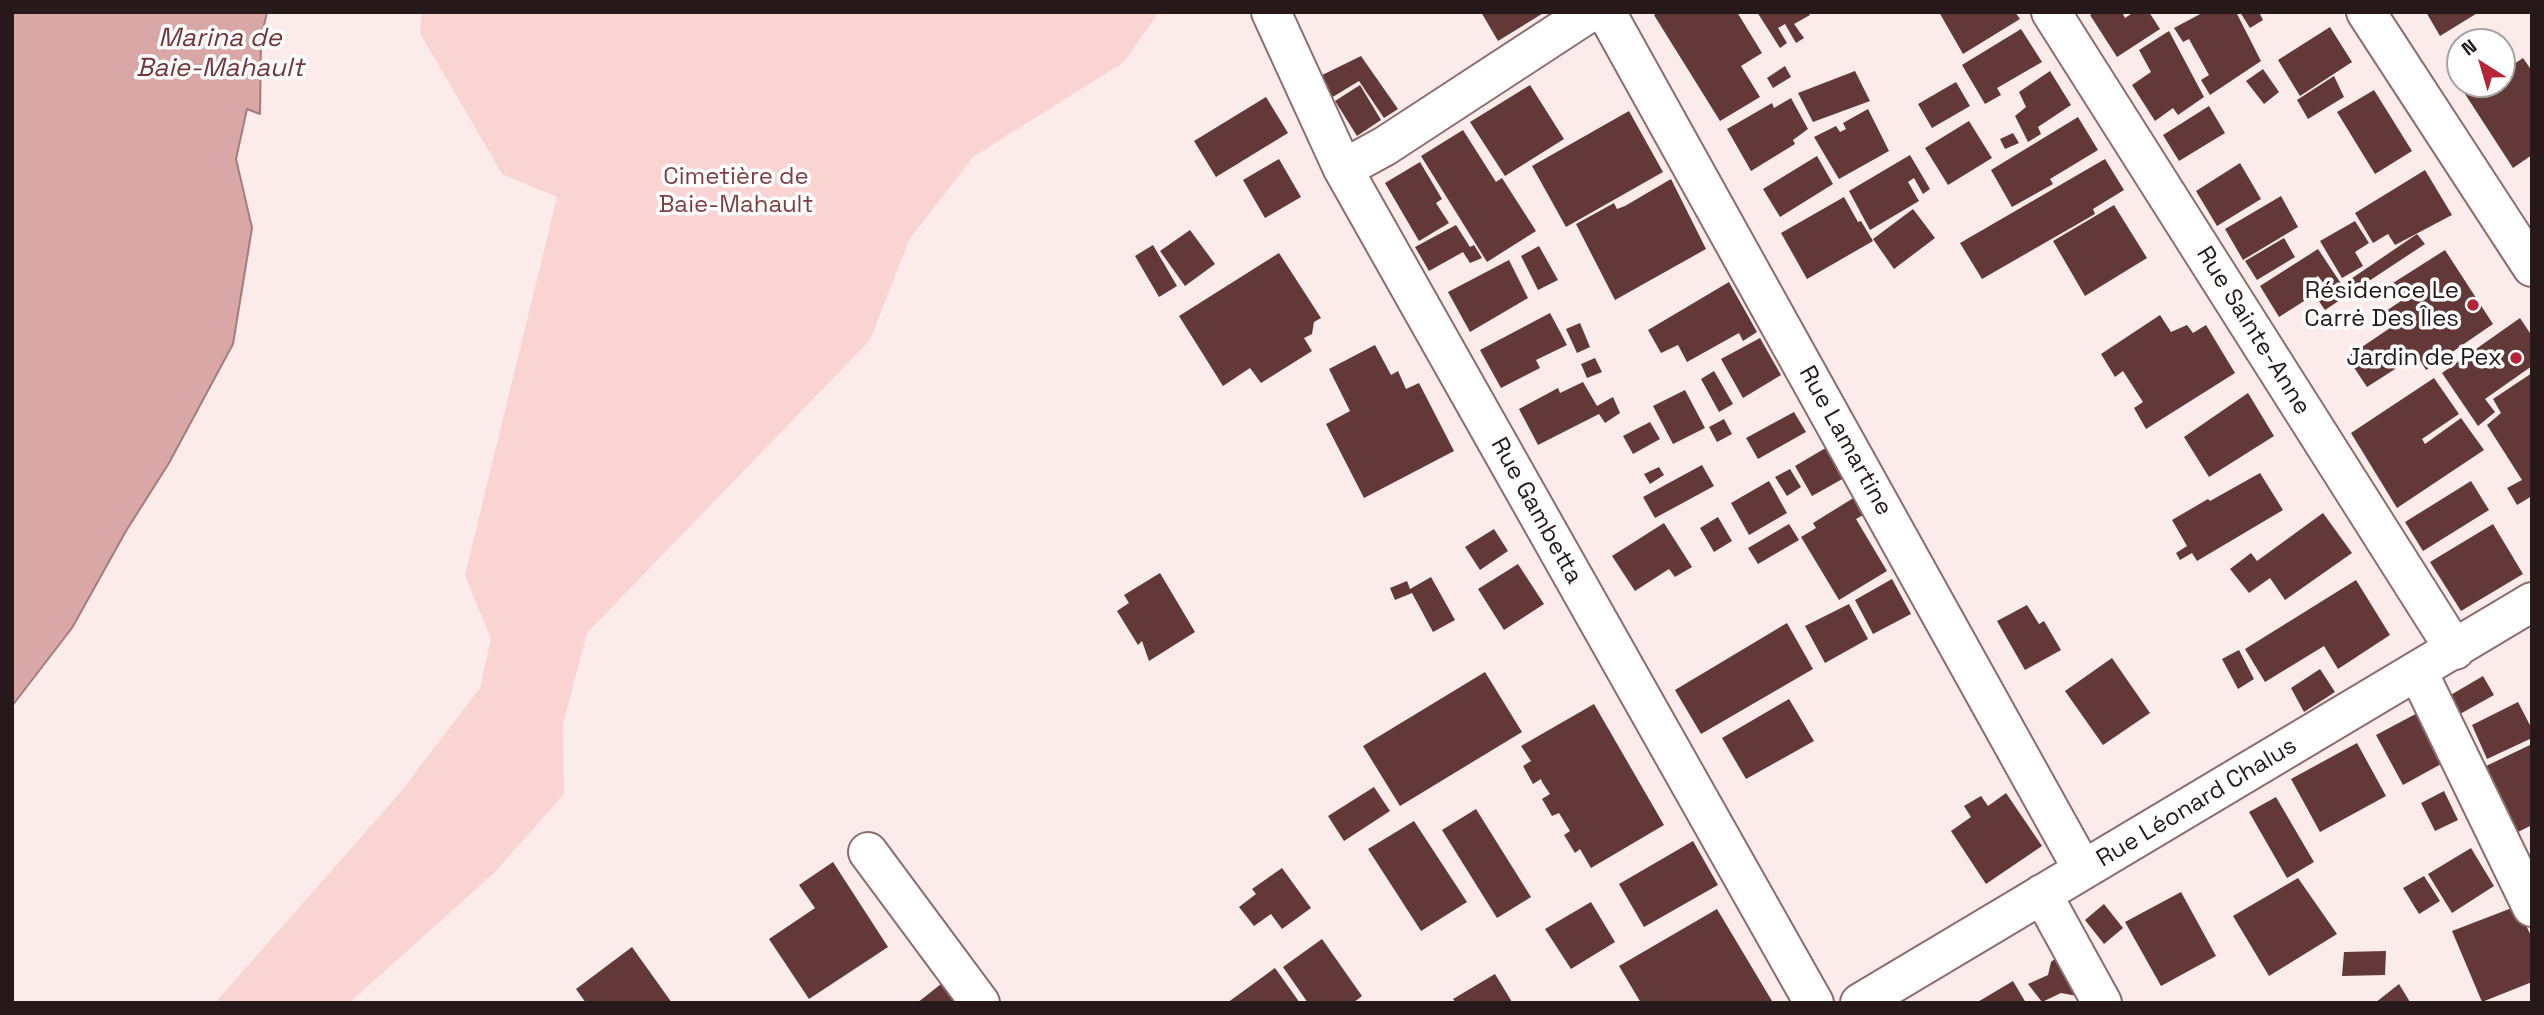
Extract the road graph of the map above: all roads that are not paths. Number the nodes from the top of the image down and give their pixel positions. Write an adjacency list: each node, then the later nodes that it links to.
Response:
1 (1270, 12): 6 (street, Rue Gambetta)
2 (1590, 12): 6 (street)
3 (1606, 12): 12 (street, Rue Lamartine)
4 (2051, 12): 9 (street, Rue Sainte-Anne)
5 (2366, 12): 7 (street)
6 (1343, 169): 16 (street, Rue Gambetta)
7 (2532, 267)
8 (2532, 602): 9 (street, Rue Léonard Chalus)
9 (2455, 650): 10 (street, Rue Léonard Chalus)
10 (2418, 672): 12 (street, Rue Léonard Chalus); 14 (street)
11 (868, 852): 15 (street)
12 (2084, 870): 13 (street, Rue Léonard Chalus)
13 (2042, 894): 17 (street, Rue Léonard Chalus); 18 (street)
14 (2532, 907)
15 (980, 1003)
16 (1814, 1003)
17 (1860, 1003)
18 (2102, 1003)

